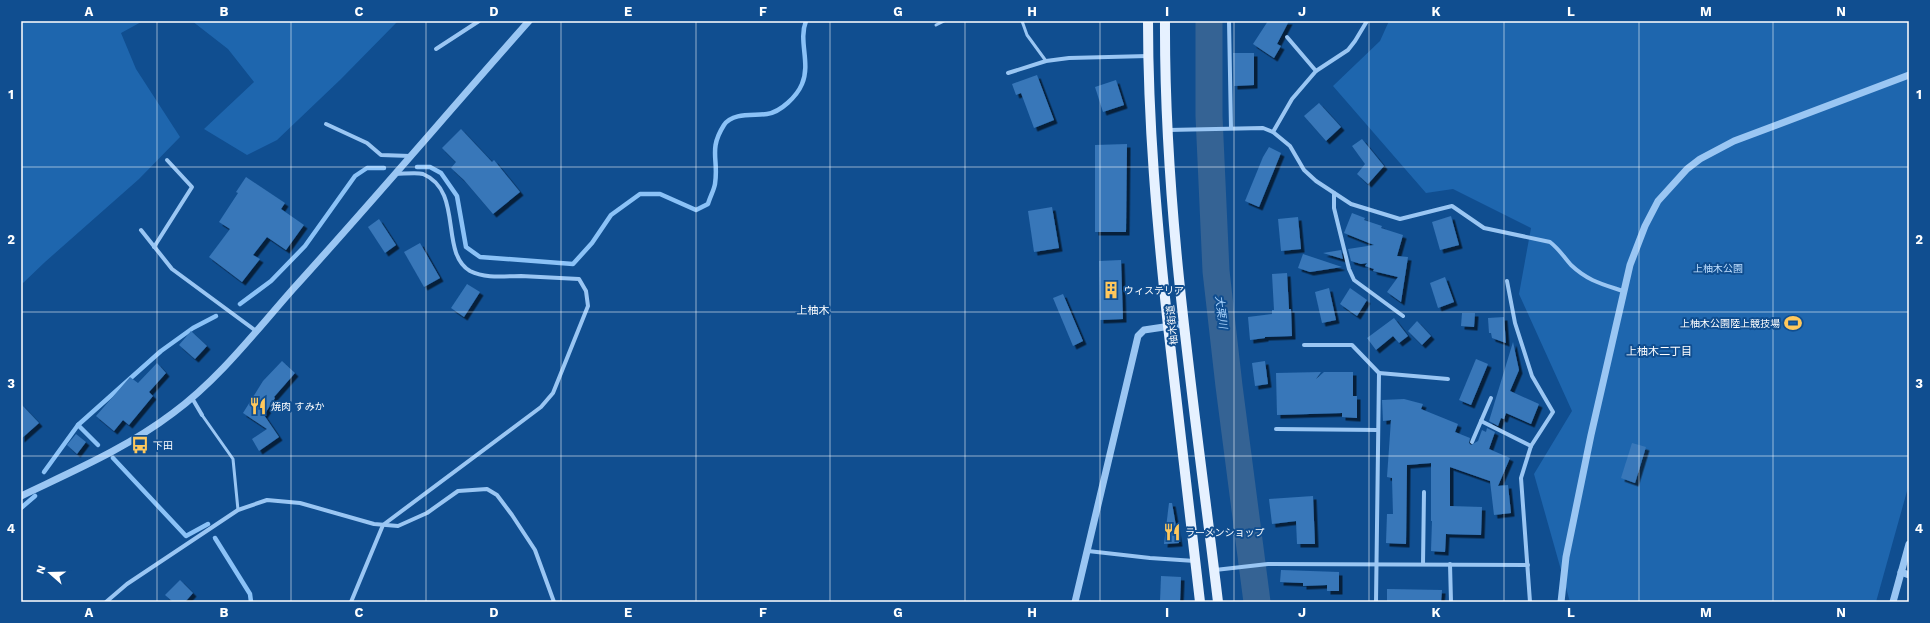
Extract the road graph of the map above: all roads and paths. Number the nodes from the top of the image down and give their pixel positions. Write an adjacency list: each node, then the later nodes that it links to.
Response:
1 (479, 21): 11 (street)
2 (529, 21): 21 (street)
3 (944, 21): 9 (lane)
4 (1022, 21): 13 (lane)
5 (1148, 21): 12 (main road, 柚木街道)
6 (1165, 21): 19 (main road, 柚木街道)
7 (1230, 21): 18 (street)
8 (1367, 21): 14 (street)
9 (936, 25)
10 (1287, 37): 14 (street)
11 (436, 49)
12 (1148, 56): 13 (street); 31 (main road, 柚木街道)
13 (1046, 61): 15 (street)
14 (1316, 71): 20 (street)
15 (1008, 73)
16 (1909, 74): 28 (street)
17 (326, 124): 21 (street)
18 (1231, 128): 19 (street); 20 (street)
19 (1168, 130): 30 (main road, 柚木街道)
20 (1273, 132): 24 (street)
21 (410, 156): 23 (street)
22 (167, 160): 26 (street)
23 (395, 174): 32 (street); 47 (street)
24 (1334, 193): 28 (street); 29 (street)
25 (141, 230): 26 (street)
26 (154, 247): 32 (street)
27 (1507, 281): 43 (street)
28 (1624, 291): 67 (street)
29 (1403, 316)
30 (1184, 324): 31 (street); 55 (main road, 柚木街道)
31 (1168, 326): 49 (street); 50 (main road, 柚木街道)
32 (256, 331): 36 (street)
33 (1304, 345): 34 (street)
34 (1379, 373): 35 (street); 41 (street)
35 (1448, 379)
36 (192, 398): 38 (street); 45 (street)
37 (1491, 398): 39 (street)
38 (202, 415): 46 (lane)
39 (1481, 421): 42 (street); 43 (street)
40 (1276, 429): 41 (street)
41 (1378, 430): 51 (street)
42 (1472, 442)
43 (1531, 446): 54 (street)
44 (1424, 492): 52 (street)
45 (21, 496)
46 (238, 510): 47 (street); 58 (street)
47 (383, 525): 59 (street); 60 (street)
48 (1909, 544): 56 (street)
49 (1088, 551): 50 (street); 61 (street)
50 (1195, 561): 62 (main road, 柚木街道)
51 (1376, 564): 52 (street); 55 (street); 64 (street)
52 (1423, 564): 53 (street)
53 (1450, 564): 54 (street); 65 (street)
54 (1528, 565): 66 (street)
55 (1214, 570): 63 (main road, 柚木街道)
56 (1901, 572): 57 (street); 68 (street)
57 (1909, 575)
58 (106, 602)
59 (351, 602)
60 (554, 602)
61 (1075, 602)
62 (1200, 602)
63 (1218, 602)
64 (1376, 602)
65 (1451, 602)
66 (1530, 602)
67 (1561, 602)
68 (1893, 602)

